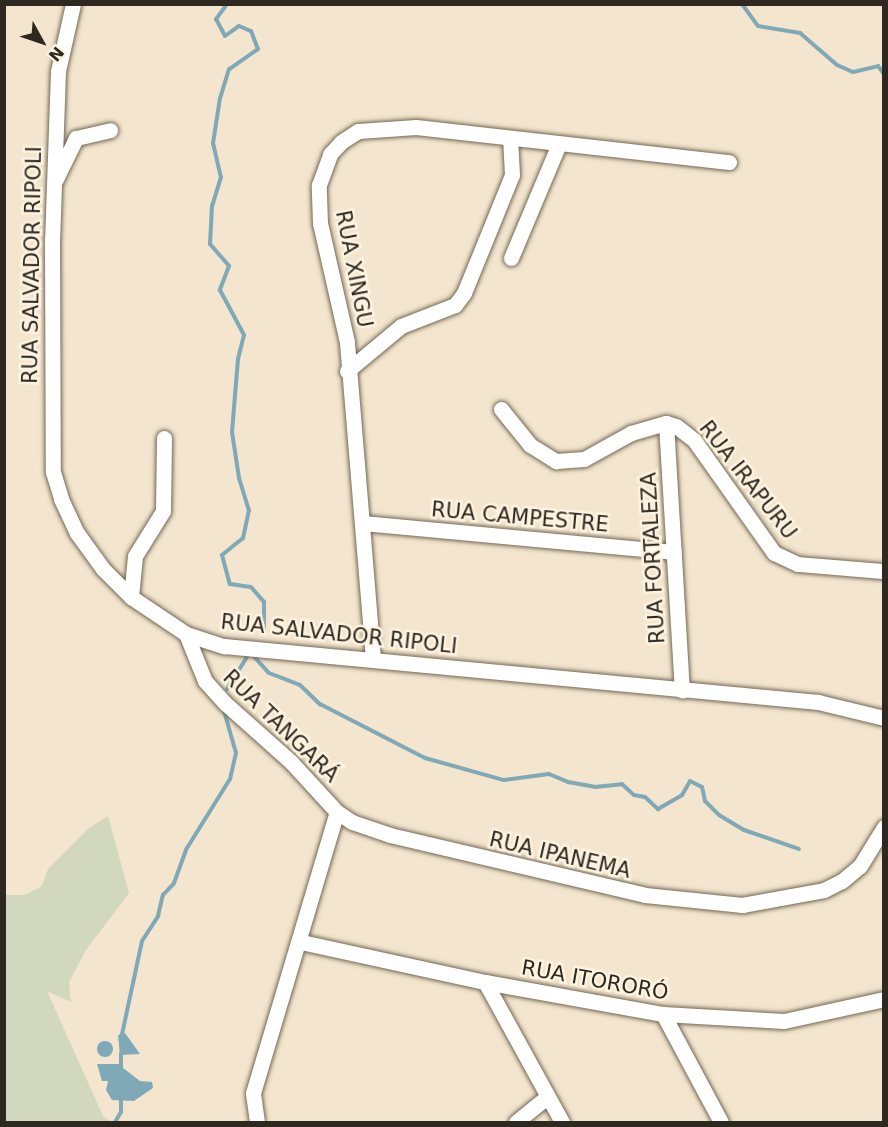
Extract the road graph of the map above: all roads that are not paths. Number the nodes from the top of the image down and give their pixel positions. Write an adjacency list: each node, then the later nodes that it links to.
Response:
1 (73, 4): 6 (street, RUA SALVADOR RIPOLI)
2 (110, 130): 6 (street)
3 (510, 138): 4 (street, RUA XINGU); 8 (street); 8 (street, RUA XINGU)
4 (559, 144): 5 (street, RUA XINGU); 7 (street)
5 (729, 162)
6 (54, 181): 15 (street, RUA SALVADOR RIPOLI)
7 (511, 258)
8 (347, 370): 12 (street, RUA XINGU)
9 (501, 409): 10 (street, RUA IRAPURU)
10 (666, 423): 13 (street, RUA FORTALEZA); 14 (street, RUA IRAPURU)
11 (164, 438): 15 (street)
12 (362, 523): 13 (street, RUA CAMPESTRE); 17 (street, RUA XINGU)
13 (674, 552): 18 (street, RUA FORTALEZA)
14 (884, 571)
15 (132, 597): 16 (street, RUA SALVADOR RIPOLI)
16 (186, 634): 17 (street, RUA SALVADOR RIPOLI); 20 (street, RUA TANGARÁ)
17 (373, 659): 18 (street, RUA SALVADOR RIPOLI)
18 (682, 691): 19 (street, RUA SALVADOR RIPOLI)
19 (884, 718)
20 (337, 812): 21 (street, RUA IPANEMA); 22 (street)
21 (884, 827)
22 (301, 942): 23 (street, RUA ITORORÓ); 27 (street)
23 (485, 982): 25 (street, RUA ITORORÓ); 26 (street)
24 (884, 999): 25 (street, RUA ITORORÓ)
25 (663, 1014): 30 (street)
26 (547, 1097): 28 (street); 29 (street)
27 (257, 1122)
28 (516, 1122)
29 (562, 1122)
30 (721, 1122)

